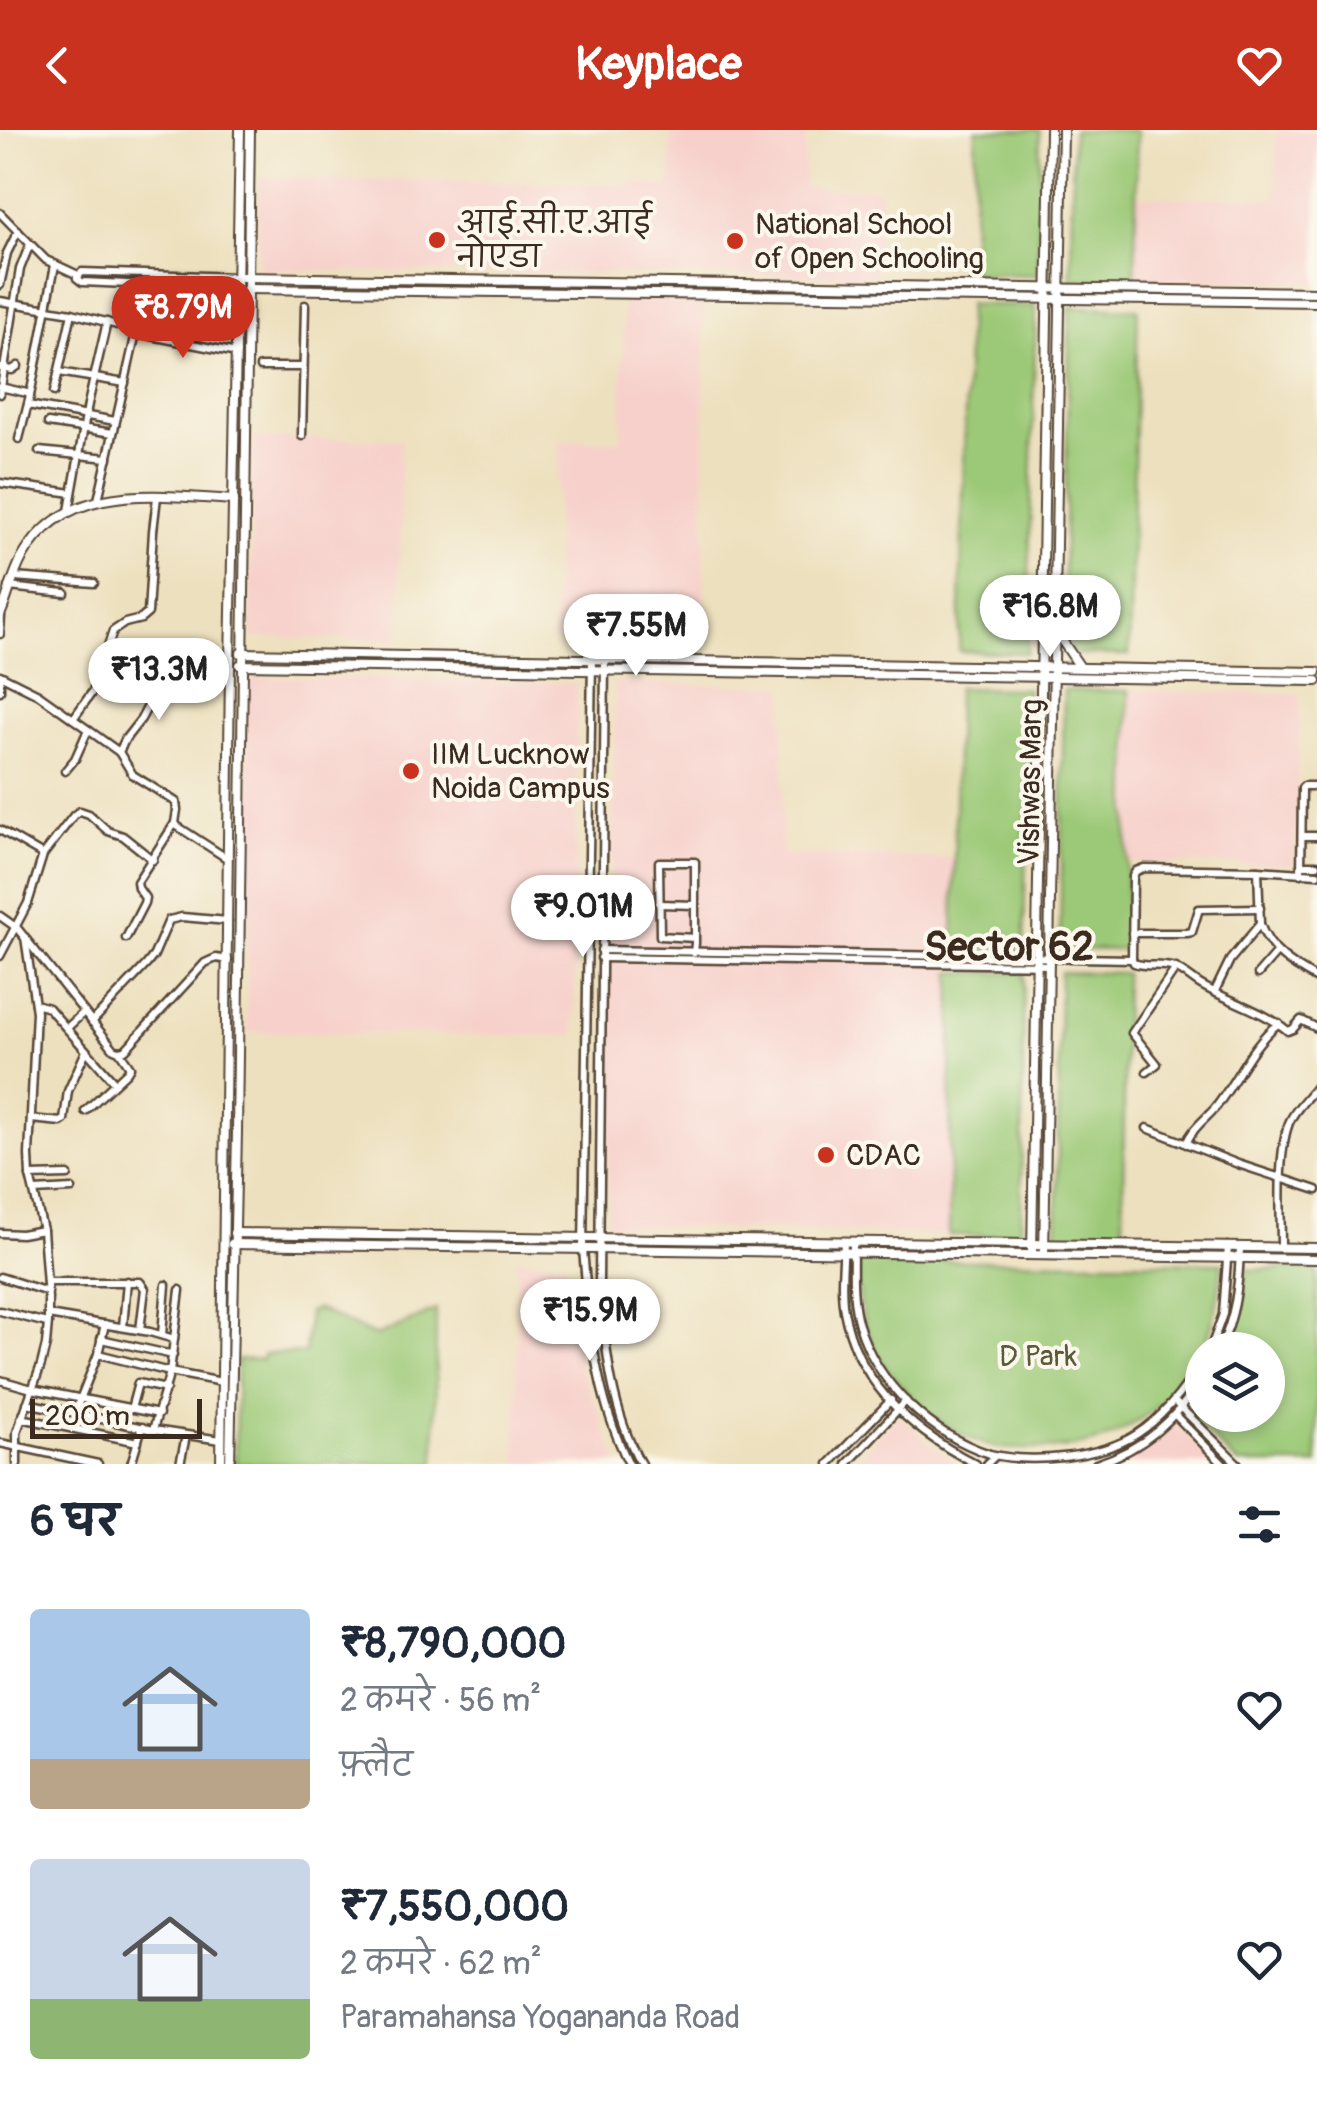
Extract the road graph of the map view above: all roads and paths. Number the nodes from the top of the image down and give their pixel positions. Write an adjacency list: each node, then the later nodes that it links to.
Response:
1 (240, 130): 10 (street)
2 (250, 130): 10 (street)
3 (1050, 130): 14 (street, Vishwas Marg)
4 (1063, 130): 15 (street, Vishwas Marg)
5 (0, 213): 6 (street)
6 (18, 231): 7 (street); 11 (street)
7 (30, 244): 8 (street); 18 (street)
8 (56, 265): 9 (street); 20 (street)
9 (78, 276): 10 (street); 12 (street)
10 (243, 277): 12 (street); 14 (street)
11 (0, 285)
12 (243, 289): 14 (street); 24 (street); 59 (street)
13 (1317, 292): 15 (street)
14 (1048, 293): 15 (street); 67 (street, Vishwas Marg)
15 (1060, 293): 17 (street); 56 (street, Vishwas Marg)
16 (0, 301): 18 (street)
17 (1317, 302)
18 (14, 303): 20 (street); 28 (street)
19 (305, 305): 27 (street)
20 (48, 309): 21 (street); 34 (street)
21 (72, 313): 22 (street); 29 (street)
22 (107, 322): 23 (street); 30 (street)
23 (136, 332): 24 (street); 31 (street)
24 (237, 353): 49 (street)
25 (18, 366): 28 (street)
26 (260, 367): 27 (street)
27 (303, 367): 40 (street)
28 (2, 368): 32 (street)
29 (59, 372): 30 (street); 33 (street)
30 (94, 378): 31 (street); 35 (street)
31 (124, 383): 36 (street)
32 (0, 389): 34 (street)
33 (54, 392)
34 (29, 400): 35 (street); 41 (street)
35 (86, 416): 36 (street); 38 (street)
36 (115, 422): 39 (street)
37 (48, 423): 38 (street)
38 (84, 427): 39 (street); 43 (street)
39 (113, 432): 44 (street)
40 (302, 436)
41 (19, 439)
42 (39, 452): 43 (street)
43 (78, 456): 44 (street); 46 (street)
44 (108, 458): 48 (street)
45 (0, 482): 46 (street)
46 (72, 493): 50 (street)
47 (157, 496): 48 (street); 49 (street); 74 (street)
48 (98, 500): 50 (street)
49 (234, 500): 58 (street)
50 (70, 512): 51 (street)
51 (14, 576): 52 (street); 53 (street)
52 (94, 584)
53 (10, 587): 54 (street); 55 (street)
54 (65, 593)
55 (1, 615): 57 (street)
56 (1055, 630): 64 (street); 68 (street, Vishwas Marg)
57 (0, 634)
58 (231, 652): 59 (street); 62 (street)
59 (243, 653): 60 (street); 63 (street)
60 (592, 659): 61 (street); 65 (street)
61 (606, 660): 66 (street); 67 (street)
62 (230, 665): 63 (street); 84 (street)
63 (243, 665): 65 (street); 86 (street)
64 (1080, 668): 68 (street); 69 (street)
65 (592, 670): 66 (street); 139 (street)
66 (605, 670): 67 (street); 103 (street)
67 (1042, 672): 68 (street); 108 (street, Vishwas Marg)
68 (1054, 672): 72 (street); 109 (street, Vishwas Marg)
69 (1317, 672)
70 (164, 676): 76 (street)
71 (0, 678): 73 (street); 74 (street)
72 (1317, 681)
73 (0, 691)
74 (72, 719): 75 (street)
75 (88, 730): 76 (street); 77 (street)
76 (118, 752): 79 (street)
77 (65, 771)
78 (1317, 786): 81 (street)
79 (175, 824): 84 (street); 85 (street)
80 (0, 830): 83 (street)
81 (1302, 836): 82 (street); 89 (street)
82 (1317, 836)
83 (43, 855): 85 (street); 97 (street)
84 (229, 859): 86 (street); 95 (street)
85 (152, 860): 100 (street)
86 (240, 860): 138 (street)
87 (1317, 865): 89 (street)
88 (1258, 870): 89 (street); 93 (street); 98 (street)
89 (1302, 870): 90 (street)
90 (1317, 874)
91 (659, 904): 92 (street); 92 (street); 101 (street)
92 (695, 905): 101 (street)
93 (1260, 908): 96 (street); 98 (street)
94 (0, 916): 97 (street)
95 (228, 921): 107 (street); 116 (street)
96 (1260, 924): 102 (street); 113 (street)
97 (17, 928): 99 (street); 104 (street)
98 (1132, 933): 106 (street)
99 (25, 937): 114 (street); 115 (street)
100 (126, 938)
101 (695, 938): 105 (street)
102 (1277, 952): 111 (street); 112 (street)
103 (601, 954): 105 (street); 140 (street)
104 (0, 956)
105 (694, 956): 108 (street)
106 (1132, 959): 109 (street); 110 (street)
107 (228, 960): 121 (street); 137 (street)
108 (1037, 961): 109 (street); 143 (street, Vishwas Marg)
109 (1049, 961): 144 (street, Vishwas Marg)
110 (1176, 968): 113 (street); 122 (street)
111 (1258, 974)
112 (1317, 978)
113 (1215, 992): 117 (street)
114 (36, 1004): 118 (street); 126 (street)
115 (84, 1012): 116 (street); 118 (street)
116 (92, 1022): 121 (street)
117 (1279, 1024): 119 (street); 128 (street)
118 (67, 1028): 120 (street)
119 (1317, 1028)
120 (86, 1051): 123 (street); 126 (street)
121 (120, 1051): 123 (street)
122 (1148, 1072)
123 (114, 1083): 125 (street)
124 (1317, 1085): 131 (street)
125 (85, 1111)
126 (31, 1120): 130 (street)
127 (1146, 1128): 128 (street)
128 (1186, 1144): 131 (street)
129 (68, 1174): 130 (street)
130 (30, 1176): 134 (street)
131 (1282, 1178): 133 (street); 147 (street)
132 (72, 1189): 134 (street)
133 (1317, 1190)
134 (34, 1191): 135 (street)
135 (43, 1230): 136 (street); 159 (street)
136 (0, 1233)
137 (224, 1233): 138 (street); 142 (street)
138 (235, 1233): 139 (street); 142 (street)
139 (583, 1238): 140 (street); 149 (street)
140 (598, 1238): 141 (street); 150 (street)
141 (848, 1242): 143 (street); 151 (street)
142 (230, 1244): 149 (street); 177 (street); 211 (street)
143 (1032, 1244): 144 (street); 152 (street, Vishwas Marg)
144 (1044, 1244): 145 (street); 153 (street, Vishwas Marg)
145 (1228, 1246): 146 (street); 154 (street)
146 (1240, 1246): 147 (street); 155 (street)
147 (1281, 1248): 148 (street)
148 (1317, 1248)
149 (583, 1249): 150 (street); 212 (street)
150 (598, 1249): 151 (street); 213 (street)
151 (848, 1253): 152 (street); 181 (street); 184 (street)
152 (1032, 1256): 153 (street)
153 (1044, 1256): 154 (street)
154 (1228, 1258): 155 (street); 168 (street)
155 (1240, 1258): 156 (street); 169 (street)
156 (1317, 1260)
157 (0, 1278): 162 (street)
158 (128, 1281): 159 (street); 166 (street); 167 (street)
159 (47, 1282): 162 (street)
160 (166, 1285): 170 (street)
161 (180, 1290): 172 (street)
162 (48, 1292): 164 (street)
163 (0, 1311): 164 (street)
164 (48, 1319): 165 (street); 179 (street)
165 (105, 1324): 166 (street); 171 (street)
166 (124, 1327): 167 (street)
167 (140, 1330): 170 (street)
168 (1216, 1332)
169 (1227, 1332)
170 (162, 1335): 172 (street)
171 (102, 1339): 173 (street); 174 (street)
172 (175, 1339): 174 (street)
173 (98, 1354): 175 (street); 182 (street)
174 (173, 1355): 175 (street)
175 (170, 1372): 177 (street); 180 (street)
176 (0, 1380): 179 (street)
177 (222, 1382): 199 (street)
178 (1185, 1386): 185 (street)
179 (32, 1389): 182 (street); 187 (street)
180 (166, 1389): 189 (street); 193 (street)
181 (899, 1393): 183 (street); 184 (street)
182 (81, 1398): 189 (street); 192 (street)
183 (906, 1401): 191 (street); 203 (street)
184 (890, 1402): 191 (street); 214 (street)
185 (1174, 1402): 188 (street); 190 (street)
186 (1185, 1402): 188 (street)
187 (27, 1403): 192 (street); 195 (street)
188 (1181, 1408): 194 (street); 219 (street)
189 (132, 1409): 193 (street)
190 (1167, 1409): 194 (street); 204 (street)
191 (898, 1410): 215 (street); 216 (street)
192 (75, 1413): 196 (street)
193 (158, 1414): 197 (street)
194 (1175, 1416): 204 (street); 218 (street)
195 (21, 1418): 200 (street); 202 (street)
196 (142, 1427): 197 (street); 200 (street)
197 (153, 1430): 198 (street)
198 (186, 1436): 199 (street); 209 (street)
199 (221, 1440): 210 (street)
200 (138, 1442): 208 (street)
201 (0, 1443): 202 (street)
202 (17, 1446): 206 (street); 207 (street)
203 (992, 1455): 205 (street); 216 (street); 217 (street)
204 (1087, 1461): 205 (street)
205 (1035, 1462)
206 (18, 1464)
207 (98, 1464)
208 (131, 1464)
209 (180, 1464)
210 (220, 1464)
211 (230, 1464)
212 (629, 1464)
213 (641, 1464)
214 (830, 1464)
215 (846, 1464)
216 (976, 1464)
217 (987, 1464)
218 (1223, 1464)
219 (1238, 1464)

